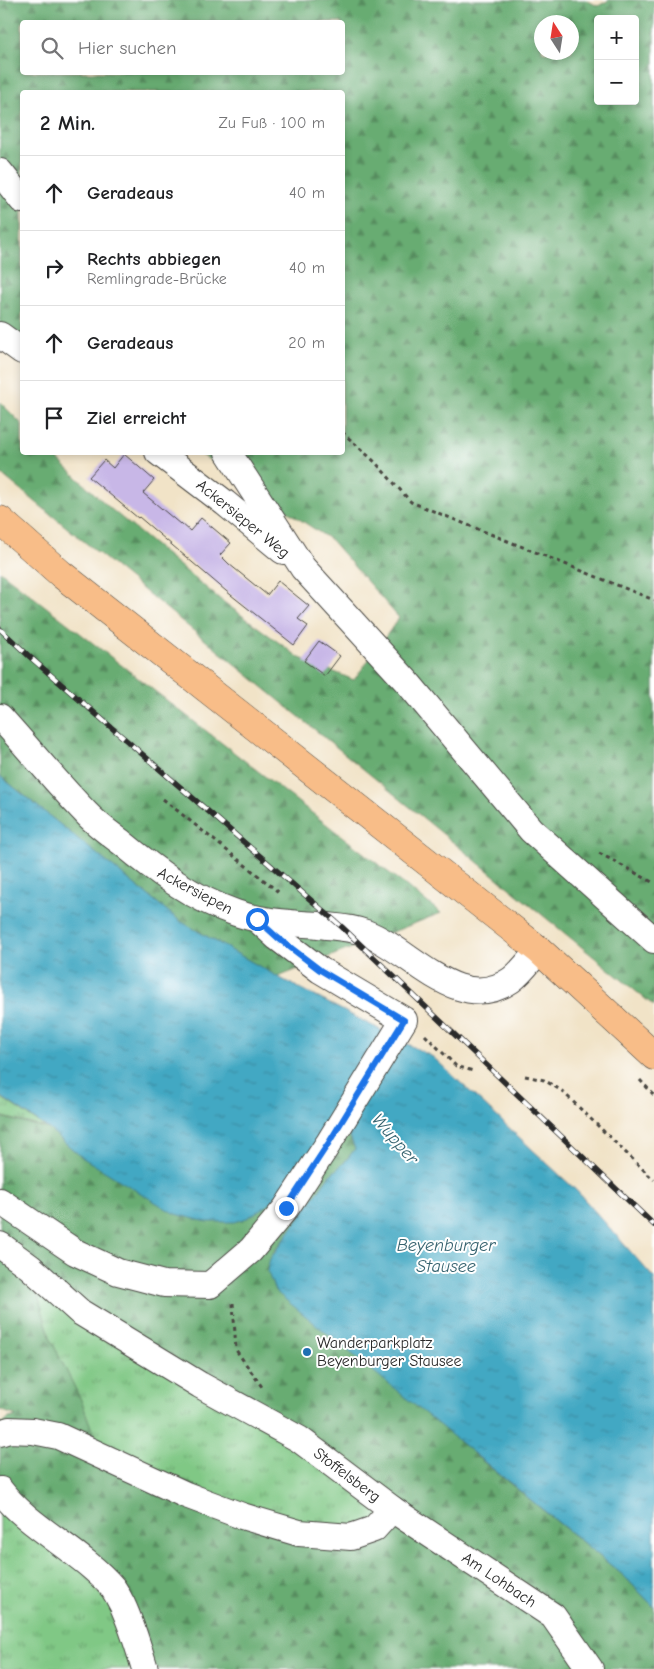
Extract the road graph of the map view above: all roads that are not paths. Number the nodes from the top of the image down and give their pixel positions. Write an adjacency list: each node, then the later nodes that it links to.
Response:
1 (0, 172): 2 (street)
2 (20, 197)
3 (0, 335): 4 (street)
4 (20, 350)
5 (162, 455): 8 (street, Ackersieper Weg)
6 (230, 455): 8 (street)
7 (0, 520): 12 (main road)
8 (303, 568): 11 (street)
9 (0, 717): 10 (street, Ackersiepen)
10 (257, 919): 12 (street, Ackersiepen); 14 (street)
11 (654, 940)
12 (539, 950): 13 (main road)
13 (654, 1056)
14 (0, 1201)
15 (0, 1244): 18 (street, Stoffelsberg)
16 (0, 1433): 18 (street, Stoffelsberg)
17 (0, 1490): 19 (street)
18 (392, 1509): 20 (street, Am Lohbach)
19 (145, 1669)
20 (590, 1669)

